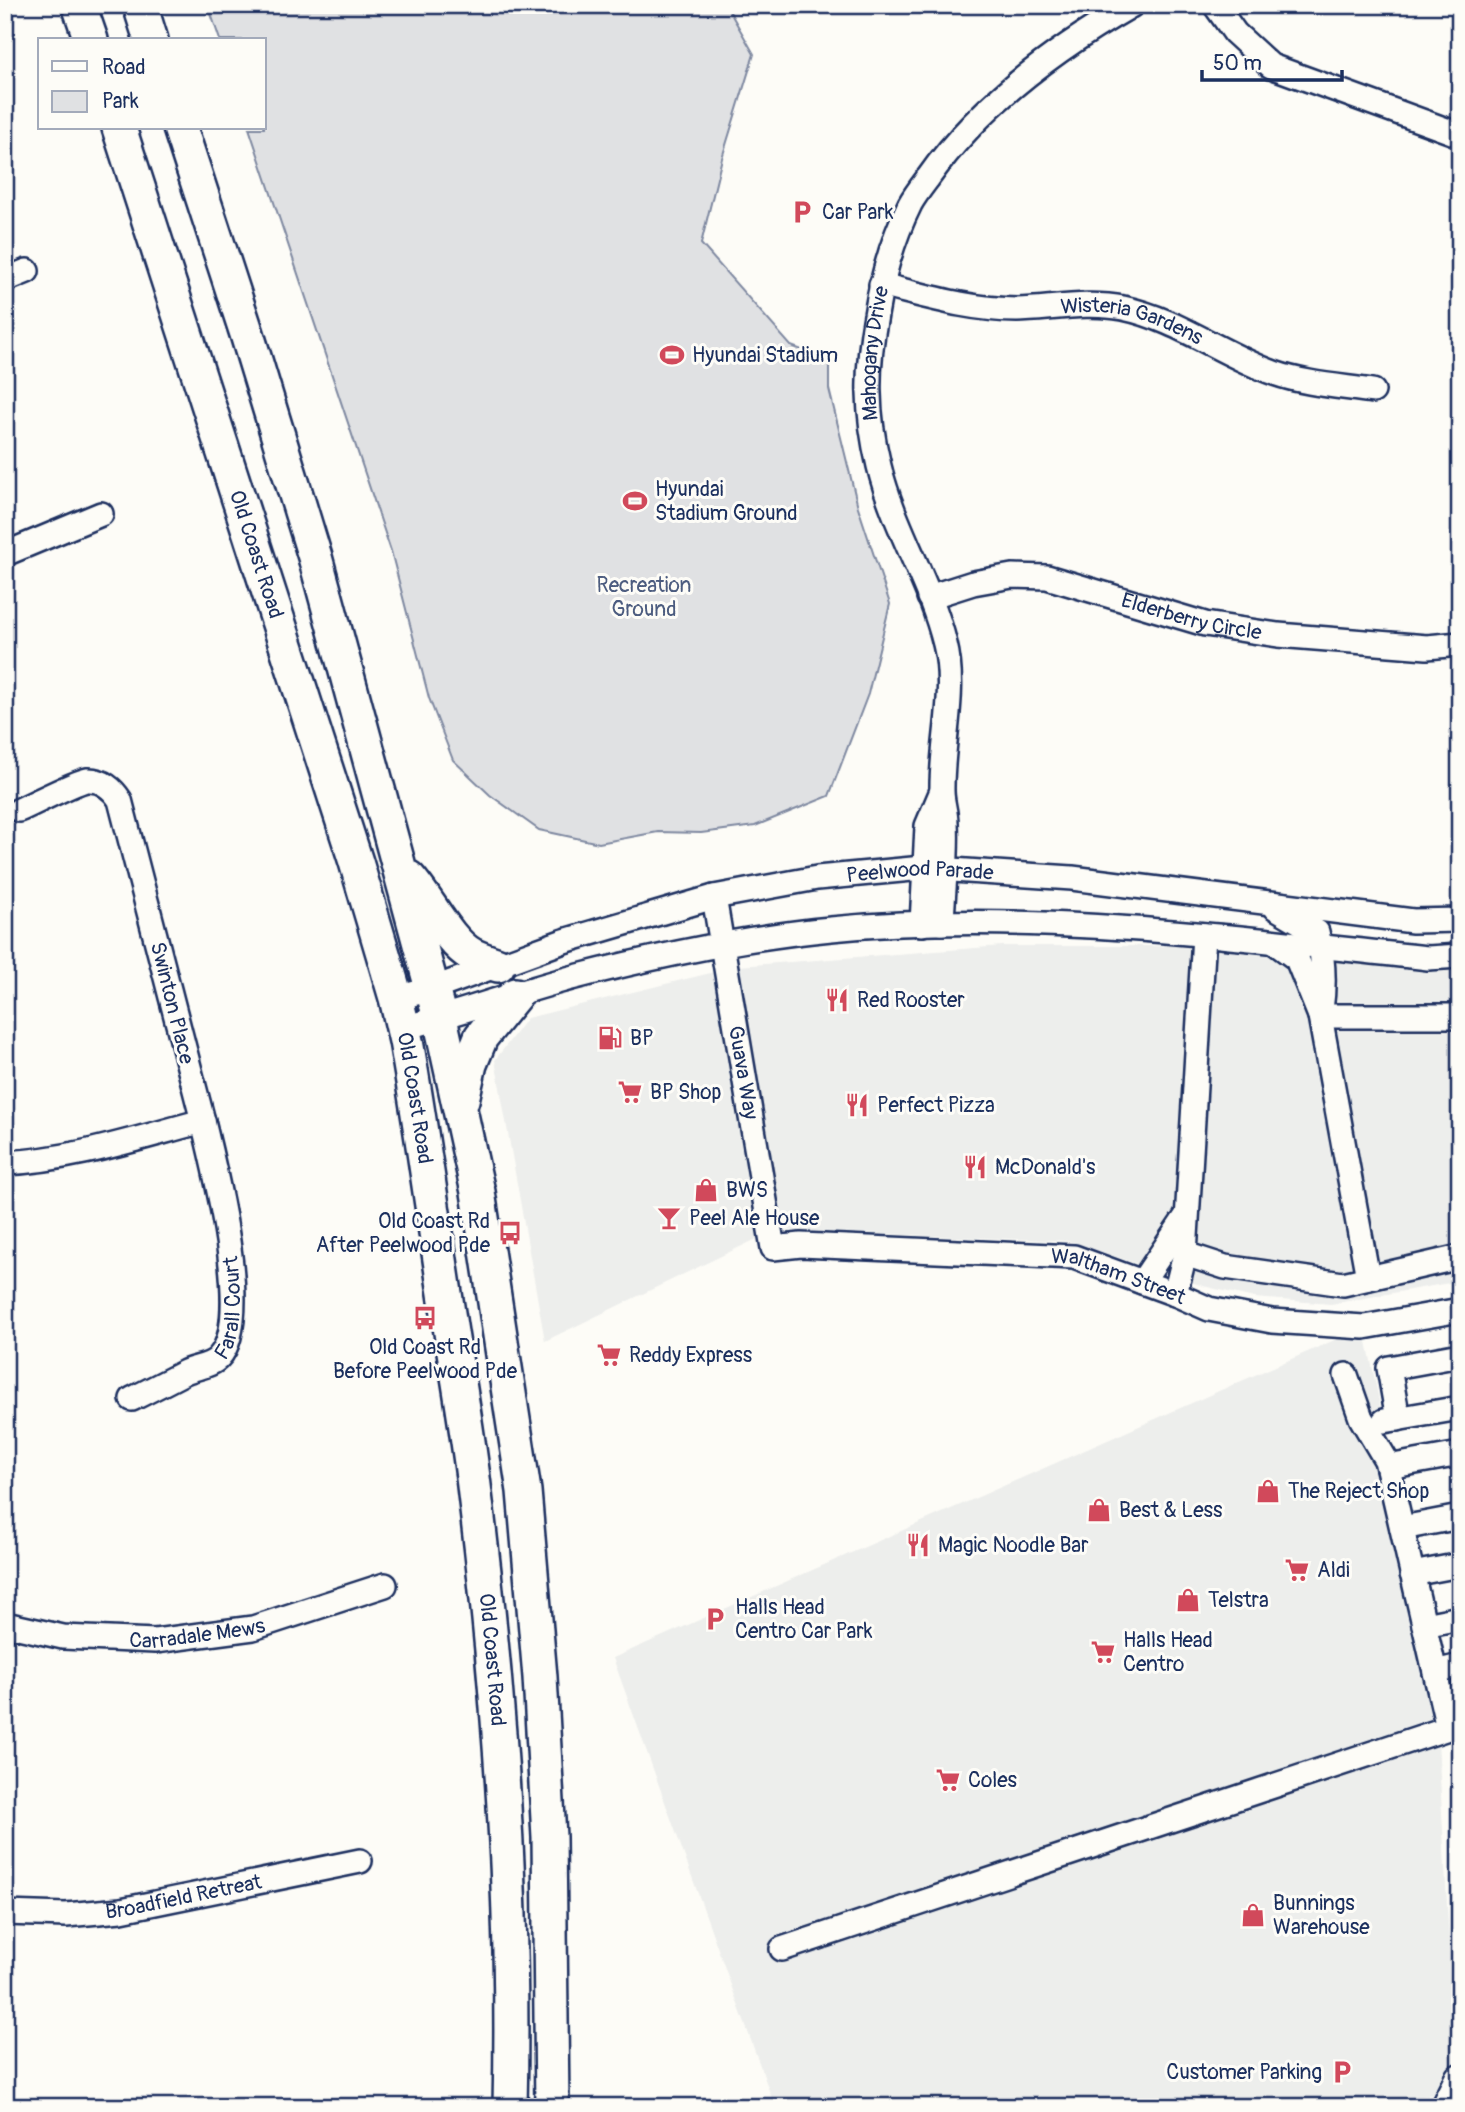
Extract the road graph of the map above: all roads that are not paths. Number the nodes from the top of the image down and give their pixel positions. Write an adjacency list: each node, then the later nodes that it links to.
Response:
1 (79, 5): 5 (highway)
2 (139, 5): 6 (highway)
3 (1132, 5): 12 (street, Mahogany Drive)
4 (1215, 5): 9 (street)
5 (89, 38)
6 (150, 38)
7 (120, 130): 33 (highway, Old Coast Road)
8 (181, 130): 19 (highway, Old Coast Road)
9 (1460, 135)
10 (27, 271): 11 (street)
11 (5, 280)
12 (881, 285): 13 (street, Wisteria Gardens); 16 (street, Mahogany Drive)
13 (1373, 391)
14 (101, 514): 15 (street)
15 (5, 554)
16 (929, 597): 17 (street, Elderberry Circle); 20 (street, Mahogany Drive)
17 (1460, 644)
18 (19, 810): 37 (street, Swinton Place)
19 (400, 868): 30 (highway); 32 (highway, Old Coast Road)
20 (934, 868): 21 (street, Peelwood Parade); 22 (street, Peelwood Parade); 24 (street, Mahogany Drive)
21 (714, 897): 27 (street, Guava Way); 30 (street, Peelwood Parade)
22 (1261, 901): 23 (street, Peelwood Parade); 28 (street)
23 (1460, 920)
24 (932, 923): 25 (street, Peelwood Parade); 27 (street, Peelwood Parade)
25 (1204, 935): 26 (street, Peelwood Parade); 39 (street)
26 (1274, 942): 28 (street, Peelwood Parade); 34 (street)
27 (721, 945): 31 (street, Peelwood Parade); 40 (street, Guava Way)
28 (1321, 947): 29 (street, Peelwood Parade); 34 (street)
29 (1460, 956)
30 (498, 965): 32 (street, Peelwood Parade)
31 (515, 995): 32 (street, Peelwood Parade); 36 (highway)
32 (436, 1003): 33 (street, Peelwood Parade); 36 (highway, Old Coast Road)
33 (399, 1013): 69 (highway, Old Coast Road)
34 (1320, 1016): 35 (street); 43 (street)
35 (1460, 1016)
36 (460, 1111): 70 (highway, Old Coast Road)
37 (203, 1121): 38 (street); 49 (street, Farall Court)
38 (5, 1163)
39 (1186, 1215): 41 (street); 44 (street)
40 (773, 1248): 44 (street, Waltham Street)
41 (1185, 1254): 43 (street); 45 (street)
42 (1460, 1257): 43 (street)
43 (1368, 1278)
44 (1142, 1282): 45 (street, Waltham Street)
45 (1175, 1294): 46 (street, Waltham Street)
46 (1460, 1310)
47 (1460, 1355): 51 (street)
48 (1346, 1375): 52 (street)
49 (132, 1399)
50 (1460, 1408): 51 (street)
51 (1398, 1419): 52 (street)
52 (1365, 1425): 54 (street)
53 (1460, 1454): 54 (street)
54 (1388, 1467): 56 (street)
55 (1460, 1517): 56 (street)
56 (1402, 1528): 58 (street)
57 (1460, 1565): 58 (street)
58 (1412, 1574): 62 (street)
59 (384, 1585): 61 (street, Carradale Mews)
60 (1460, 1618): 62 (street)
61 (5, 1624)
62 (1424, 1625): 64 (street)
63 (1460, 1666): 64 (street)
64 (1435, 1672): 67 (street)
65 (360, 1861): 66 (street, Broadfield Retreat)
66 (5, 1913)
67 (782, 1949)
68 (1460, 2079): 71 (main road)
69 (510, 2107)
70 (552, 2107)
71 (1446, 2107)

